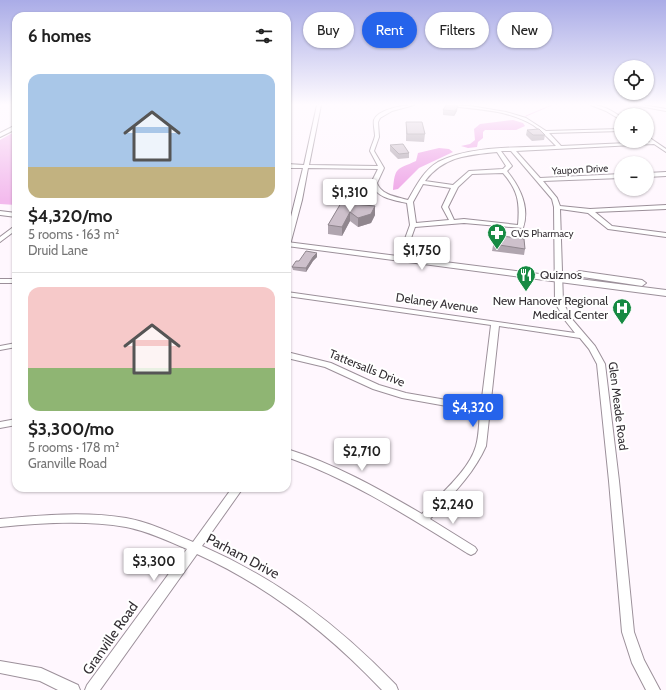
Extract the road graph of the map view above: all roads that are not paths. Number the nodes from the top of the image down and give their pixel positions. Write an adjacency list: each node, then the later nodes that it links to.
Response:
1 (312, 137): 10 (street)
2 (376, 137): 11 (street)
3 (550, 137): 5 (street)
4 (655, 143): 5 (street); 8 (street)
5 (560, 147): 6 (street)
6 (512, 149): 7 (street); 16 (street, Glen Meade Road)
7 (498, 150): 12 (street); 17 (street)
8 (666, 151)
9 (291, 166): 10 (street)
10 (306, 166): 11 (street); 29 (street)
11 (381, 168): 19 (street)
12 (504, 171): 18 (street); 27 (street)
13 (666, 174): 14 (street)
14 (654, 175)
15 (614, 176): 16 (street, Yaupon Drive)
16 (540, 180): 22 (street, Glen Meade Road)
17 (421, 182): 18 (street); 19 (street)
18 (455, 187): 27 (street)
19 (410, 202): 28 (street)
20 (666, 207): 24 (street)
21 (0, 208): 23 (main road)
22 (557, 208): 24 (street); 35 (street, Glen Meade Road)
23 (12, 209)
24 (590, 211): 31 (street)
25 (0, 213): 26 (main road)
26 (12, 214)
27 (452, 221): 28 (street)
28 (413, 225): 34 (street)
29 (291, 229)
30 (12, 230): 32 (street)
31 (666, 235)
32 (0, 240)
33 (291, 242): 34 (main road)
34 (402, 255): 35 (main road)
35 (559, 275): 38 (main road); 39 (main road); 42 (street, Glen Meade Road)
36 (0, 281): 37 (street)
37 (12, 281)
38 (666, 286)
39 (666, 293)
40 (291, 295): 41 (street, Delaney Avenue)
41 (495, 324): 42 (street, Delaney Avenue); 46 (street)
42 (583, 336): 59 (street, Glen Meade Road)
43 (12, 346): 44 (street)
44 (0, 348)
45 (291, 356): 46 (street, Tattersalls Drive)
46 (486, 410): 51 (street)
47 (12, 423): 48 (street)
48 (0, 425)
49 (291, 454): 51 (street)
50 (235, 492): 53 (street, Granville Road)
51 (423, 520): 54 (street)
52 (0, 522): 53 (street, Parham Drive)
53 (194, 548): 57 (street, Granville Road); 58 (street, Parham Drive)
54 (471, 550)
55 (0, 667): 56 (street)
56 (73, 690)
57 (92, 690)
58 (391, 690)
59 (653, 690)

